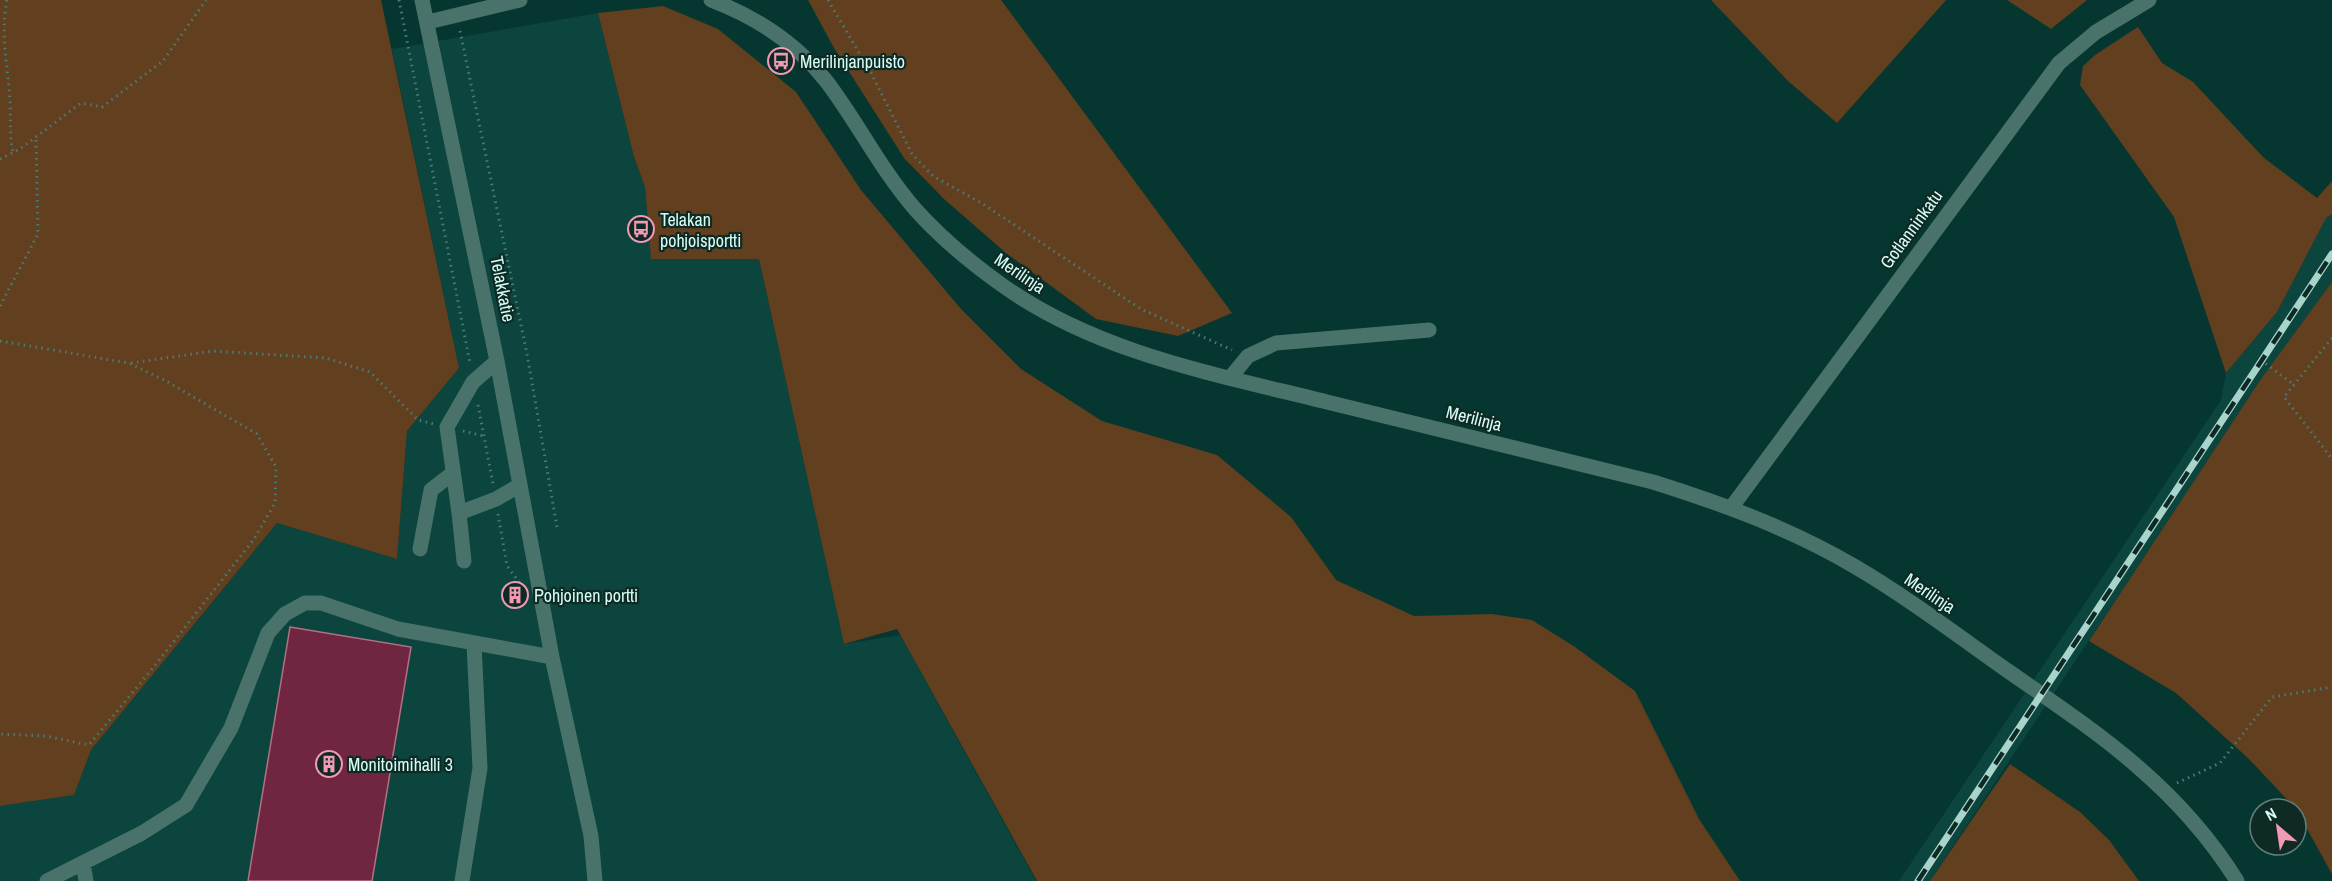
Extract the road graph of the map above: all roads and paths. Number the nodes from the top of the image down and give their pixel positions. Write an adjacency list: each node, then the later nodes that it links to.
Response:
1 (7, 0): 12 (path)
2 (206, 0): 11 (path)
3 (399, 0): 23 (path)
4 (422, 0): 10 (street, Telakkatie)
5 (520, 0): 9 (street)
6 (711, 0): 22 (street, Merilinja)
7 (828, 0): 18 (path)
8 (2149, 0): 31 (street, Gotlanninkatu)
9 (457, 16): 10 (street); 33 (path)
10 (428, 22): 20 (street, Telakkatie)
11 (36, 137): 12 (path); 14 (path)
12 (13, 152): 13 (path)
13 (0, 159)
14 (0, 306)
15 (1429, 330): 18 (street)
16 (2332, 338): 24 (path)
17 (0, 340): 21 (path)
18 (1248, 356): 22 (street)
19 (2261, 360): 24 (path)
20 (497, 361): 23 (street); 29 (street, Telakkatie)
21 (129, 363): 25 (path); 40 (path)
22 (1230, 378): 31 (street, Merilinja)
23 (473, 382): 25 (street); 26 (path)
24 (2294, 385): 27 (path)
25 (447, 427): 26 (path); 28 (street)
26 (483, 436): 30 (path)
27 (2332, 459)
28 (453, 473): 32 (street); 34 (street)
29 (520, 485): 30 (street); 36 (street, Telakkatie)
30 (496, 498): 32 (street); 36 (path)
31 (1731, 508): 41 (street, Merilinja)
32 (459, 513): 35 (street)
33 (557, 527)
34 (420, 549)
35 (464, 561)
36 (531, 588): 38 (street, Telakkatie)
37 (474, 644): 38 (street); 42 (street); 45 (street)
38 (552, 657): 46 (street, Telakkatie)
39 (2332, 687): 41 (path)
40 (0, 734)
41 (2164, 788): 47 (street, Merilinja)
42 (83, 863): 43 (street); 44 (street)
43 (47, 881)
44 (86, 881)
45 (462, 881)
46 (595, 881)
47 (2236, 881)

